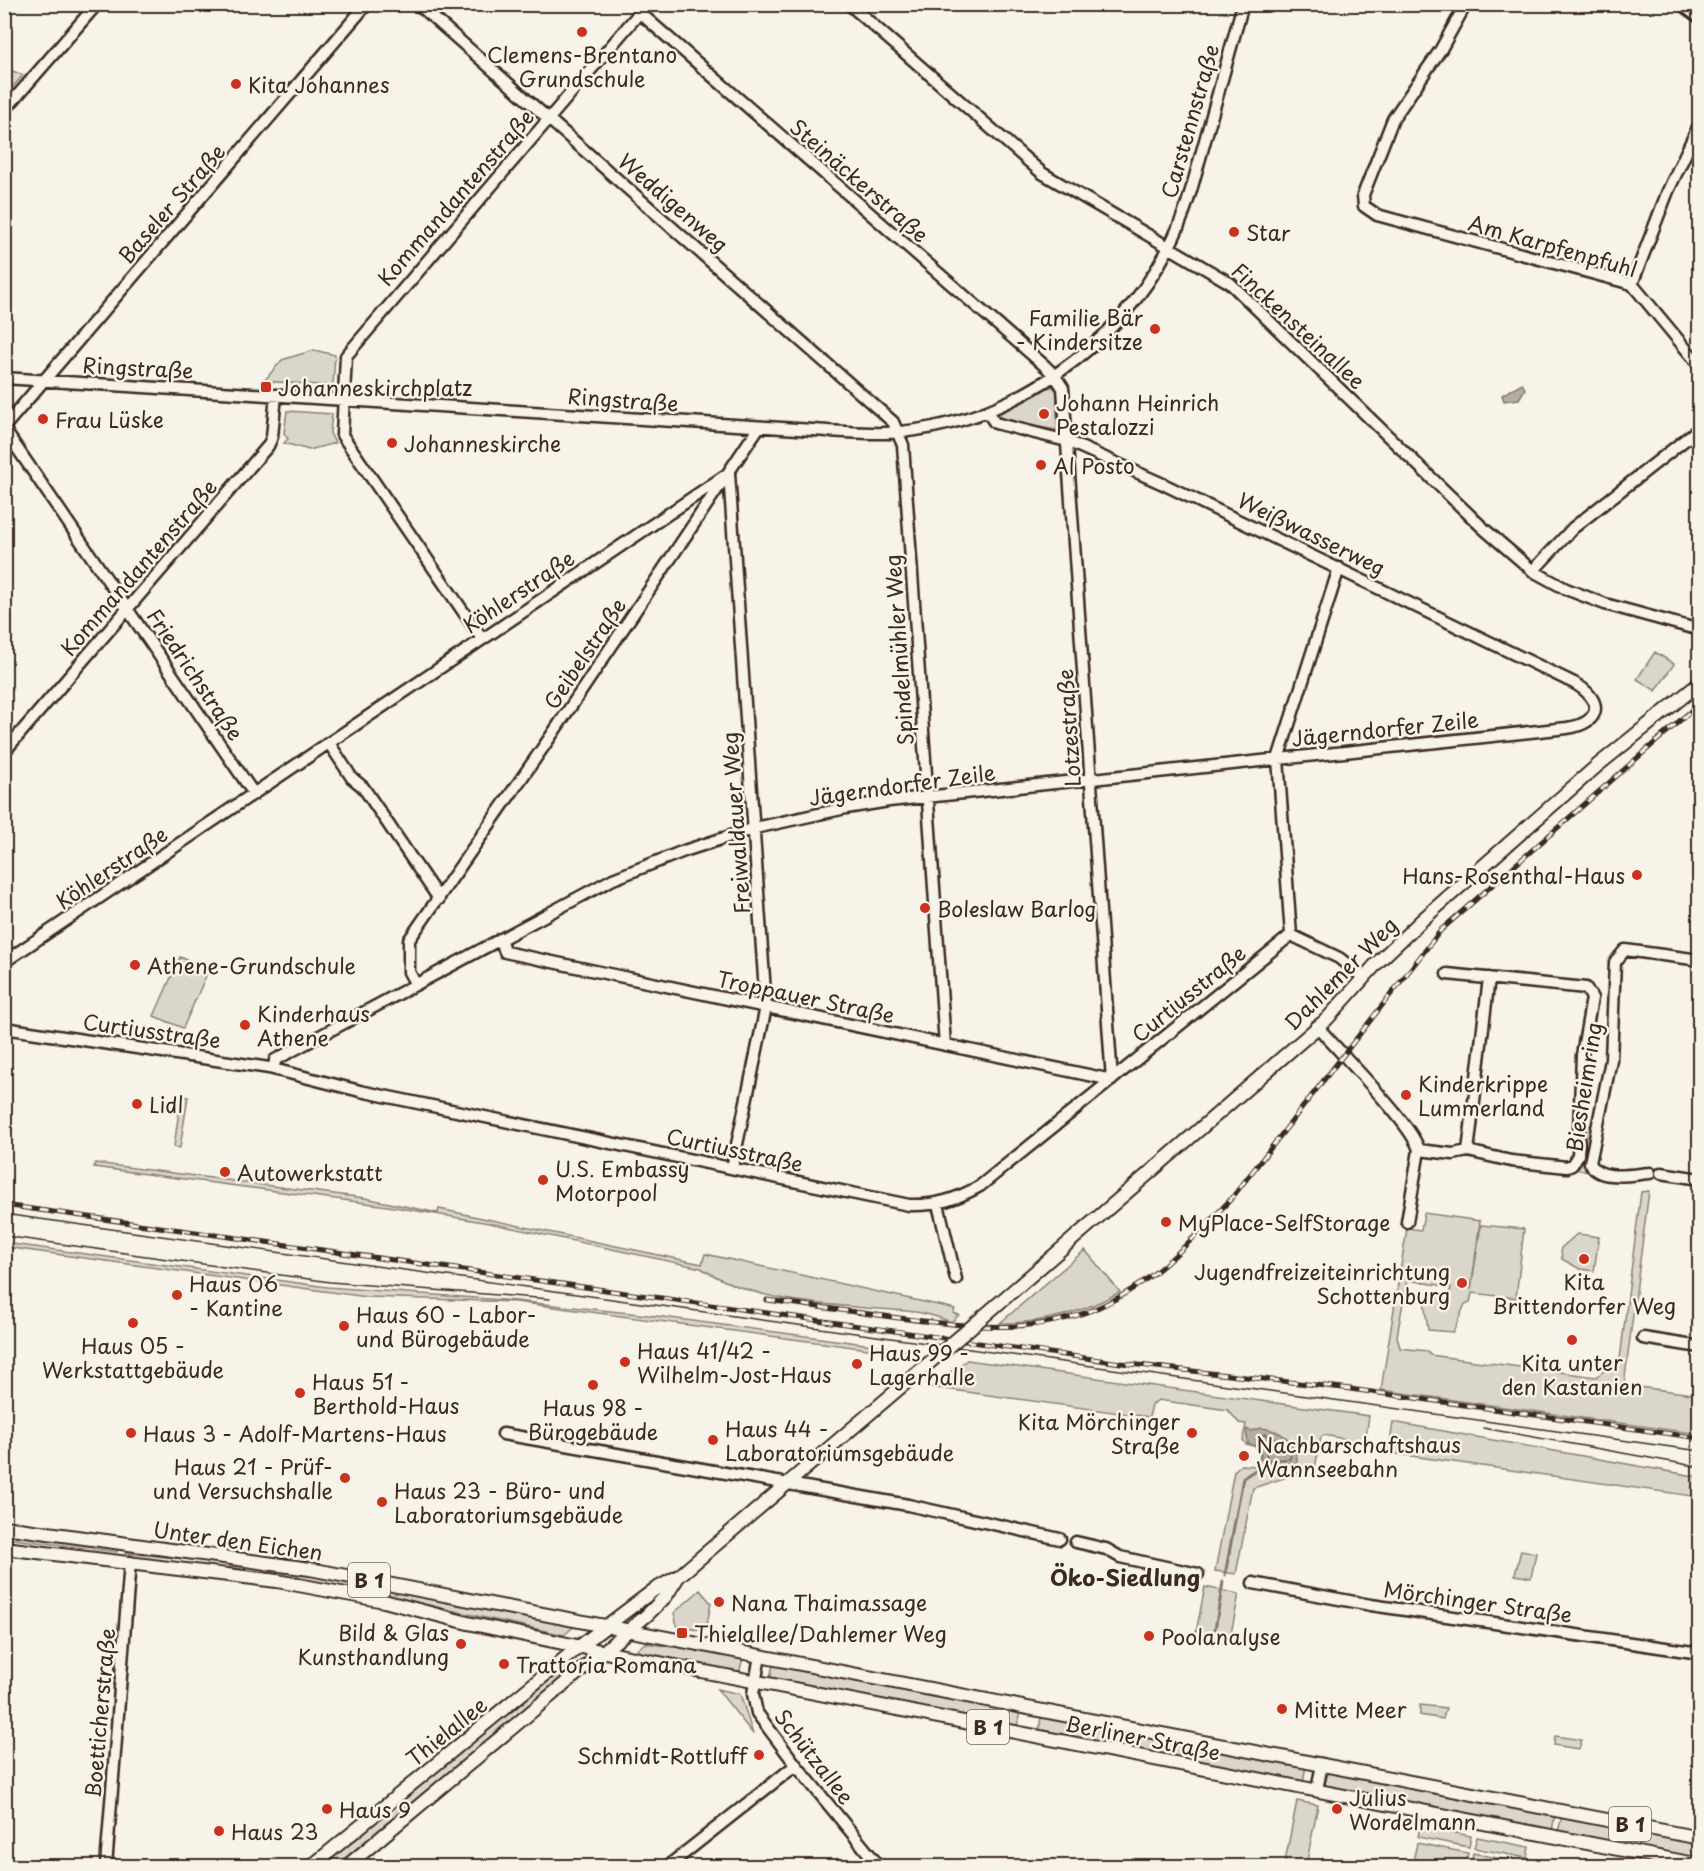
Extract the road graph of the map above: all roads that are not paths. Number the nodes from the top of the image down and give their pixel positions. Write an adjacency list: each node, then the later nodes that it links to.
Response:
1 (97, 4): 11 (street)
2 (367, 4): 19 (street, Baseler Straße)
3 (418, 4): 12 (street, Weddigenweg)
4 (648, 4): 9 (street, Kommandantenstraße)
5 (849, 4): 14 (street, Finckensteinallee)
6 (1243, 4): 14 (street, Carstennstraße)
7 (1466, 4): 15 (street, Am Karpfenpfuhl)
8 (1682, 4): 10 (street)
9 (640, 14): 12 (street, Kommandantenstraße); 17 (street, Steinäckerstraße)
10 (1700, 18)
11 (4, 111)
12 (549, 119): 21 (street, Kommandantenstraße); 26 (street, Weddigenweg)
13 (1700, 123): 15 (street)
14 (1170, 247): 17 (street, Ringstraße); 30 (street, Finckensteinallee)
15 (1632, 284): 16 (street, Am Karpfenpfuhl)
16 (1700, 366)
17 (1055, 376): 22 (street, Ringstraße); 27 (street, Lotzestraße)
18 (4, 378): 19 (street, Ringstraße)
19 (44, 381): 20 (street, Ringstraße); 24 (street, Baseler Straße)
20 (276, 395): 21 (street, Ringstraße); 31 (street, Kommandantenstraße)
21 (343, 400): 23 (street, Ringstraße); 33 (street, Kommandantenstraße)
22 (988, 413): 26 (street, Ringstraße); 27 (street, Weißwasserweg)
23 (759, 427): 26 (street, Ringstraße); 28 (street, Geibelstraße)
24 (4, 428): 31 (street, Friedrichstraße)
25 (1700, 428): 30 (street)
26 (898, 433): 41 (street, Spindelmühler Weg)
27 (1066, 441): 29 (street, Weißwasserweg); 39 (street, Lotzestraße)
28 (729, 473): 33 (street, Köhlerstraße); 42 (street, Freiwaldauer Weg); 43 (street, Geibelstraße)
29 (1339, 568): 35 (street, Weißwasserweg); 38 (street)
30 (1533, 571): 32 (street, Finckensteinallee)
31 (128, 609): 37 (street, Kommandantenstraße); 40 (street, Friedrichstraße)
32 (1700, 630)
33 (482, 639): 36 (street, Köhlerstraße)
34 (1700, 683): 49 (main road, Dahlemer Weg)
35 (1593, 718): 38 (street, Jägerndorfer Zeile)
36 (329, 743): 40 (street, Köhlerstraße); 43 (street)
37 (4, 752)
38 (1278, 759): 39 (street, Jägerndorfer Zeile); 44 (street)
39 (1091, 780): 41 (street, Jägerndorfer Zeile); 57 (street, Lotzestraße)
40 (254, 794): 47 (street, Köhlerstraße)
41 (929, 798): 42 (street, Jägerndorfer Zeile); 55 (street, Spindelmühler Weg)
42 (755, 828): 45 (street, Jägerndorfer Zeile); 52 (street, Freiwaldauer Weg)
43 (439, 899): 51 (street, Geibelstraße)
44 (1291, 935): 49 (street); 57 (street, Curtiusstraße)
45 (500, 939): 51 (street, Jägerndorfer Zeile); 52 (street, Troppauer Straße)
46 (1695, 960): 61 (street, Biesheimring)
47 (4, 962)
48 (1447, 974): 50 (street)
49 (1363, 977): 53 (main road, Dahlemer Weg)
50 (1489, 978): 59 (street); 59 (street)
51 (415, 983): 56 (street, Jägerndorfer Zeile)
52 (766, 1008): 55 (street, Troppauer Straße); 60 (street, Freiwaldauer Weg)
53 (1317, 1026): 58 (street); 68 (main road, Dahlemer Weg, bridge)
54 (4, 1028): 56 (street, Curtiusstraße)
55 (945, 1045): 57 (street, Troppauer Straße)
56 (274, 1069): 60 (street, Curtiusstraße)
57 (1112, 1080): 62 (street, Curtiusstraße)
58 (1419, 1150): 59 (street); 63 (street)
59 (1468, 1152)
60 (732, 1168): 62 (street, Curtiusstraße)
61 (1700, 1179)
62 (938, 1204): 64 (street)
63 (1407, 1222)
64 (956, 1279)
65 (1643, 1338): 66 (street)
66 (1700, 1347)
67 (503, 1434): 68 (street)
68 (786, 1484): 70 (street); 77 (main road)
69 (4, 1527): 73 (main road, Unter den Eichen / B 1)
70 (1060, 1539)
71 (1076, 1542): 75 (street)
72 (4, 1548): 74 (main road, Unter den Eichen / B 1)
73 (223, 1557): 76 (main road); 79 (main road, Unter den Eichen / B 1)
74 (130, 1562): 76 (main road, Unter den Eichen / B 1); 91 (street, Boetticherstraße)
75 (1198, 1574)
76 (221, 1575): 81 (main road, Unter den Eichen / B 1)
77 (679, 1576): 79 (main road); 80 (main road)
78 (1252, 1583): 83 (street, Mörchinger Straße)
79 (606, 1626): 80 (main road, Berliner Straße / B 1); 81 (main road, Thielallee)
80 (628, 1630): 82 (main road); 84 (main road, Berliner Straße / B 1)
81 (580, 1646): 82 (main road, Berliner Straße / B 1); 92 (main road, Thielallee)
82 (602, 1652): 85 (main road, Berliner Straße / B 1); 93 (main road, Thielallee)
83 (1700, 1653)
84 (760, 1656): 85 (street, Schützallee); 86 (main road, Berliner Straße / B 1)
85 (755, 1682): 87 (street, Schützallee); 88 (main road, Berliner Straße / B 1)
86 (1322, 1764): 88 (street); 89 (main road, Berliner Straße / B 1)
87 (796, 1765): 94 (street); 95 (street, Schützallee)
88 (1317, 1790): 90 (main road, Berliner Straße / B 1)
89 (1700, 1838)
90 (1700, 1865)
91 (106, 1866)
92 (312, 1866)
93 (347, 1866)
94 (668, 1866)
95 (879, 1866)

